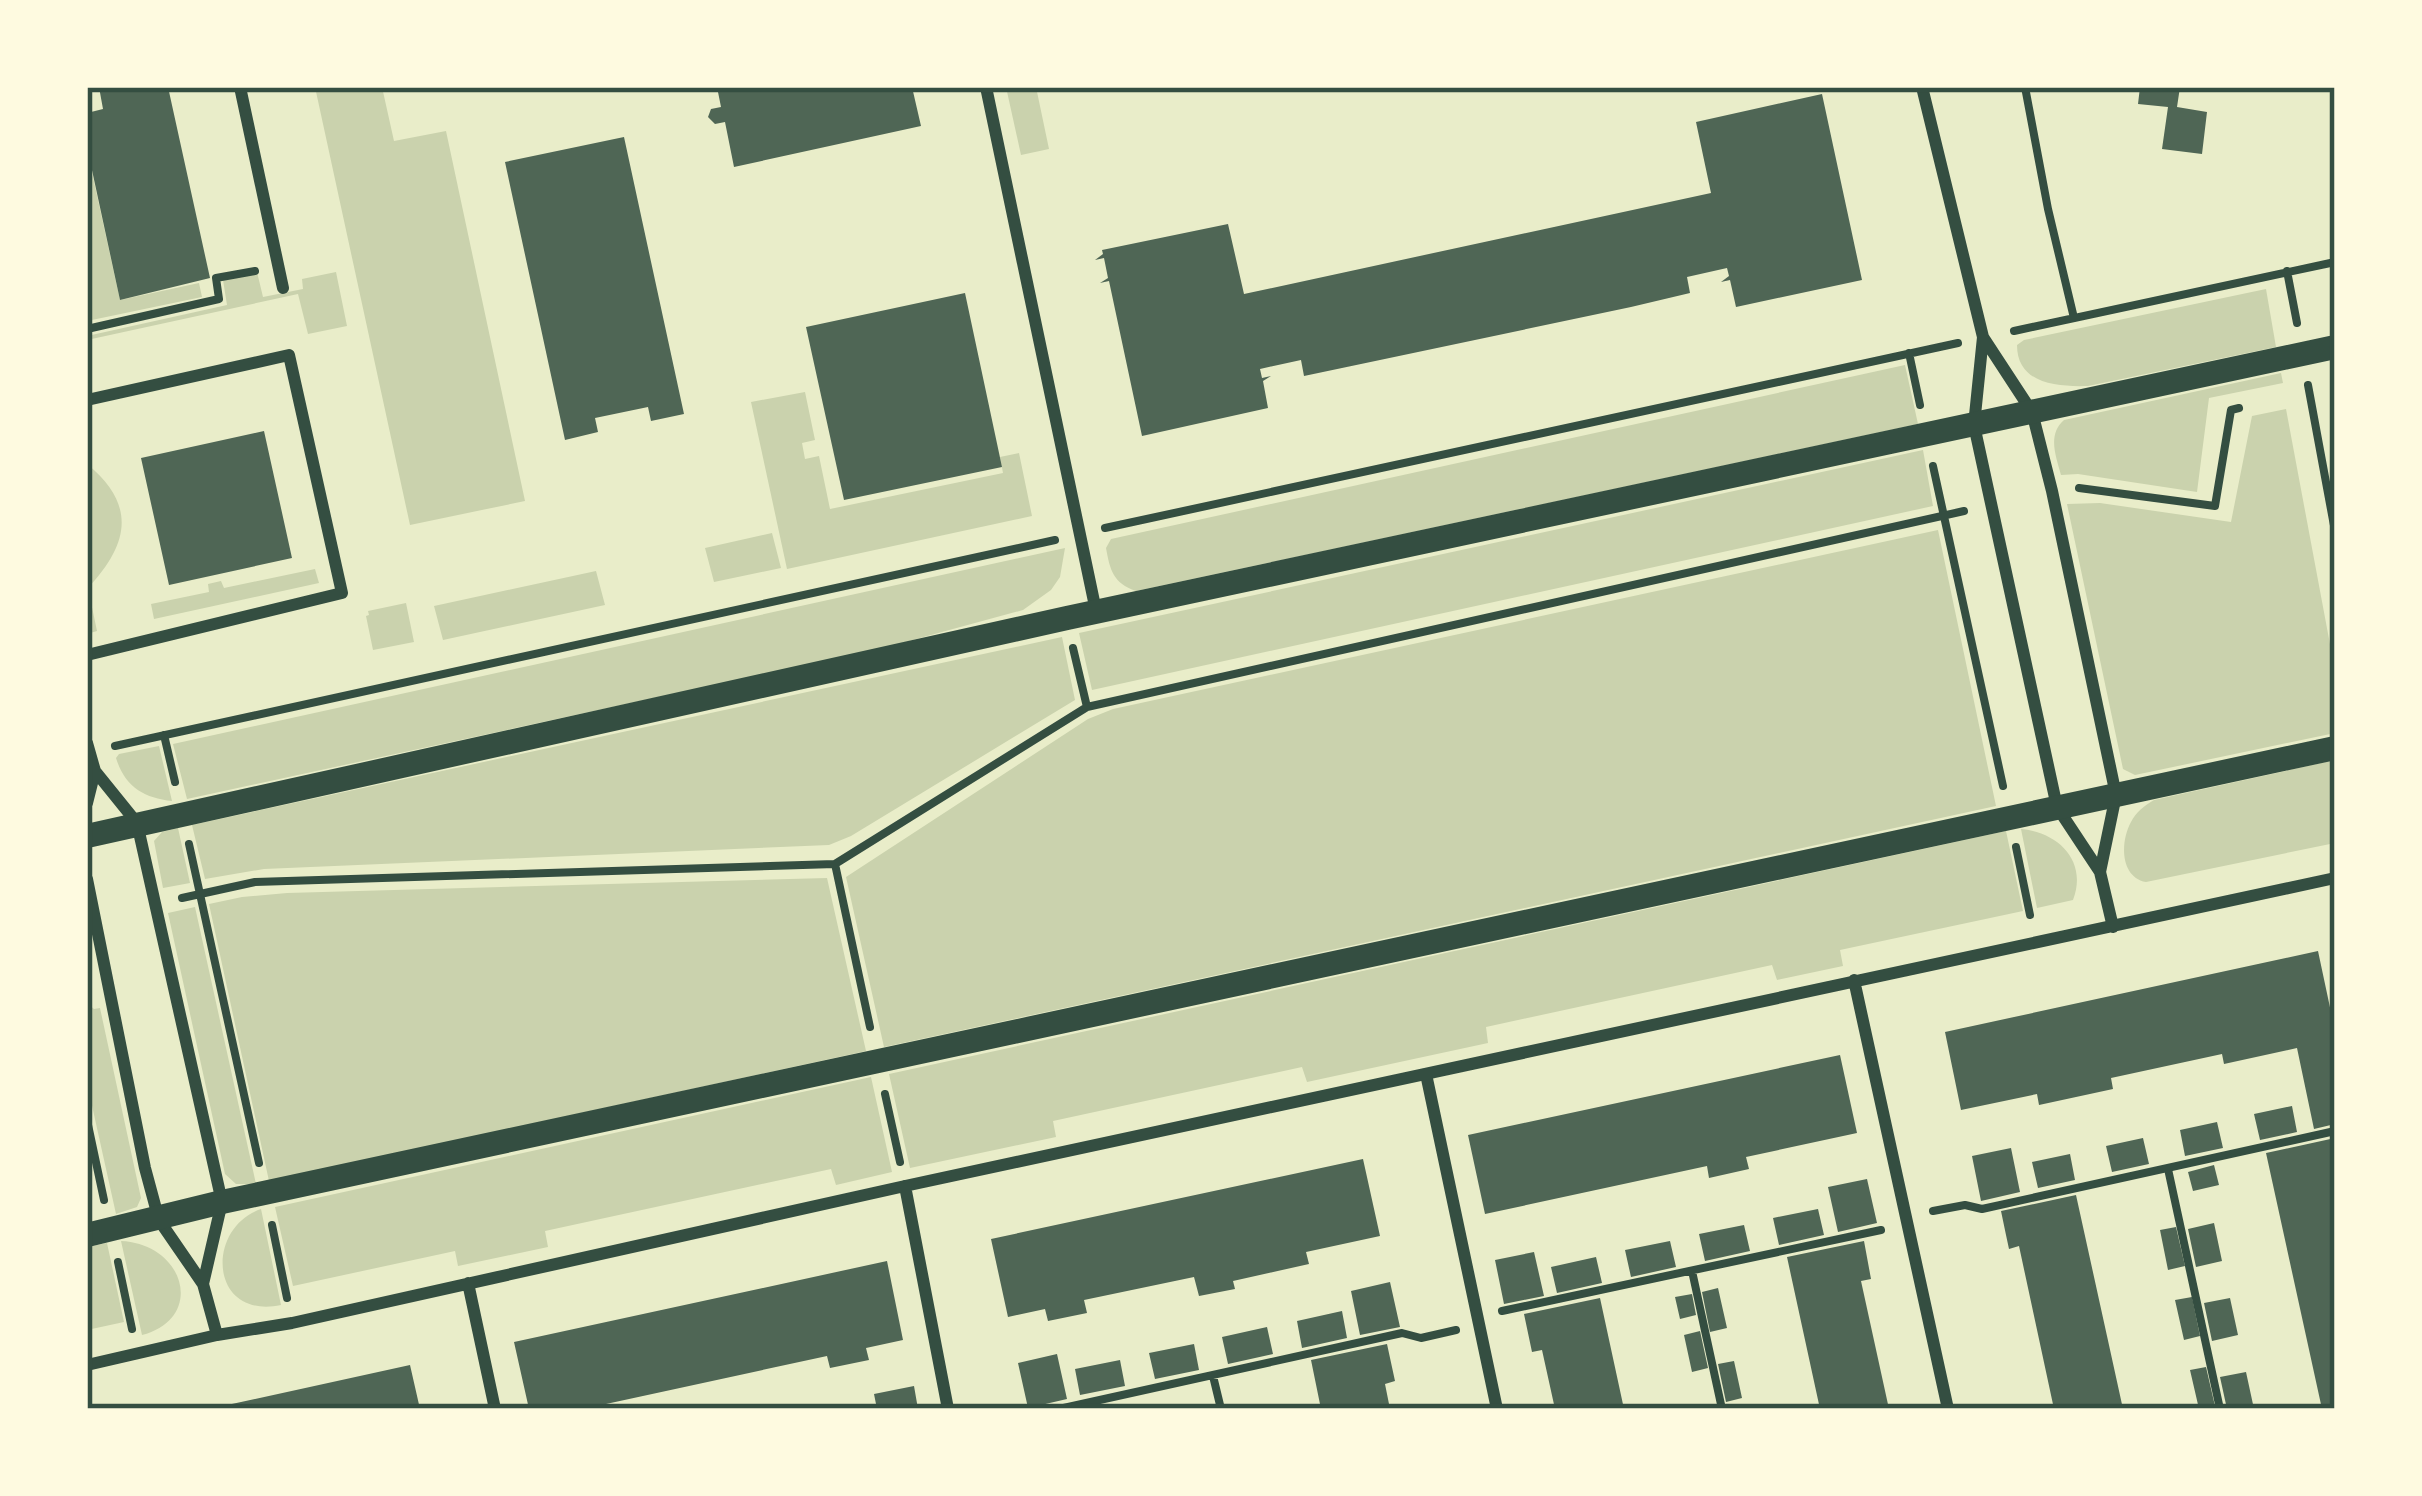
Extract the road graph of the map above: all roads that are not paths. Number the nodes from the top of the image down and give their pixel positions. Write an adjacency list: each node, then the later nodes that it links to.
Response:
1 (239, 87): 4 (street)
2 (986, 87): 10 (street)
3 (1922, 87): 5 (street)
4 (284, 288)
5 (1983, 337): 8 (street); 9 (street)
6 (2335, 347): 8 (main road)
7 (87, 400): 11 (street)
8 (2032, 412): 9 (main road); 15 (street)
9 (1974, 425): 10 (main road); 17 (street)
10 (1096, 611): 18 (main road)
11 (87, 655)
12 (88, 747): 14 (street)
13 (2335, 748): 15 (main road)
14 (95, 771): 16 (street); 18 (street)
15 (2116, 794): 17 (main road); 20 (street)
16 (87, 803)
17 (2057, 807): 20 (street); 27 (main road)
18 (137, 823): 19 (main road); 27 (street)
19 (87, 836)
20 (2100, 872): 23 (street)
21 (2335, 878): 23 (street)
22 (87, 879): 28 (street)
23 (2113, 927): 24 (street)
24 (1854, 980): 25 (street); 37 (street)
25 (1426, 1073): 26 (street); 36 (street)
26 (905, 1186): 30 (street); 35 (street)
27 (222, 1202): 28 (main road); 31 (street)
28 (159, 1220): 29 (main road); 31 (street)
29 (87, 1234)
30 (468, 1283): 32 (street); 34 (street)
31 (203, 1284): 32 (street)
32 (217, 1335): 33 (street)
33 (87, 1365)
34 (495, 1409)
35 (948, 1409)
36 (1497, 1409)
37 (1948, 1409)

